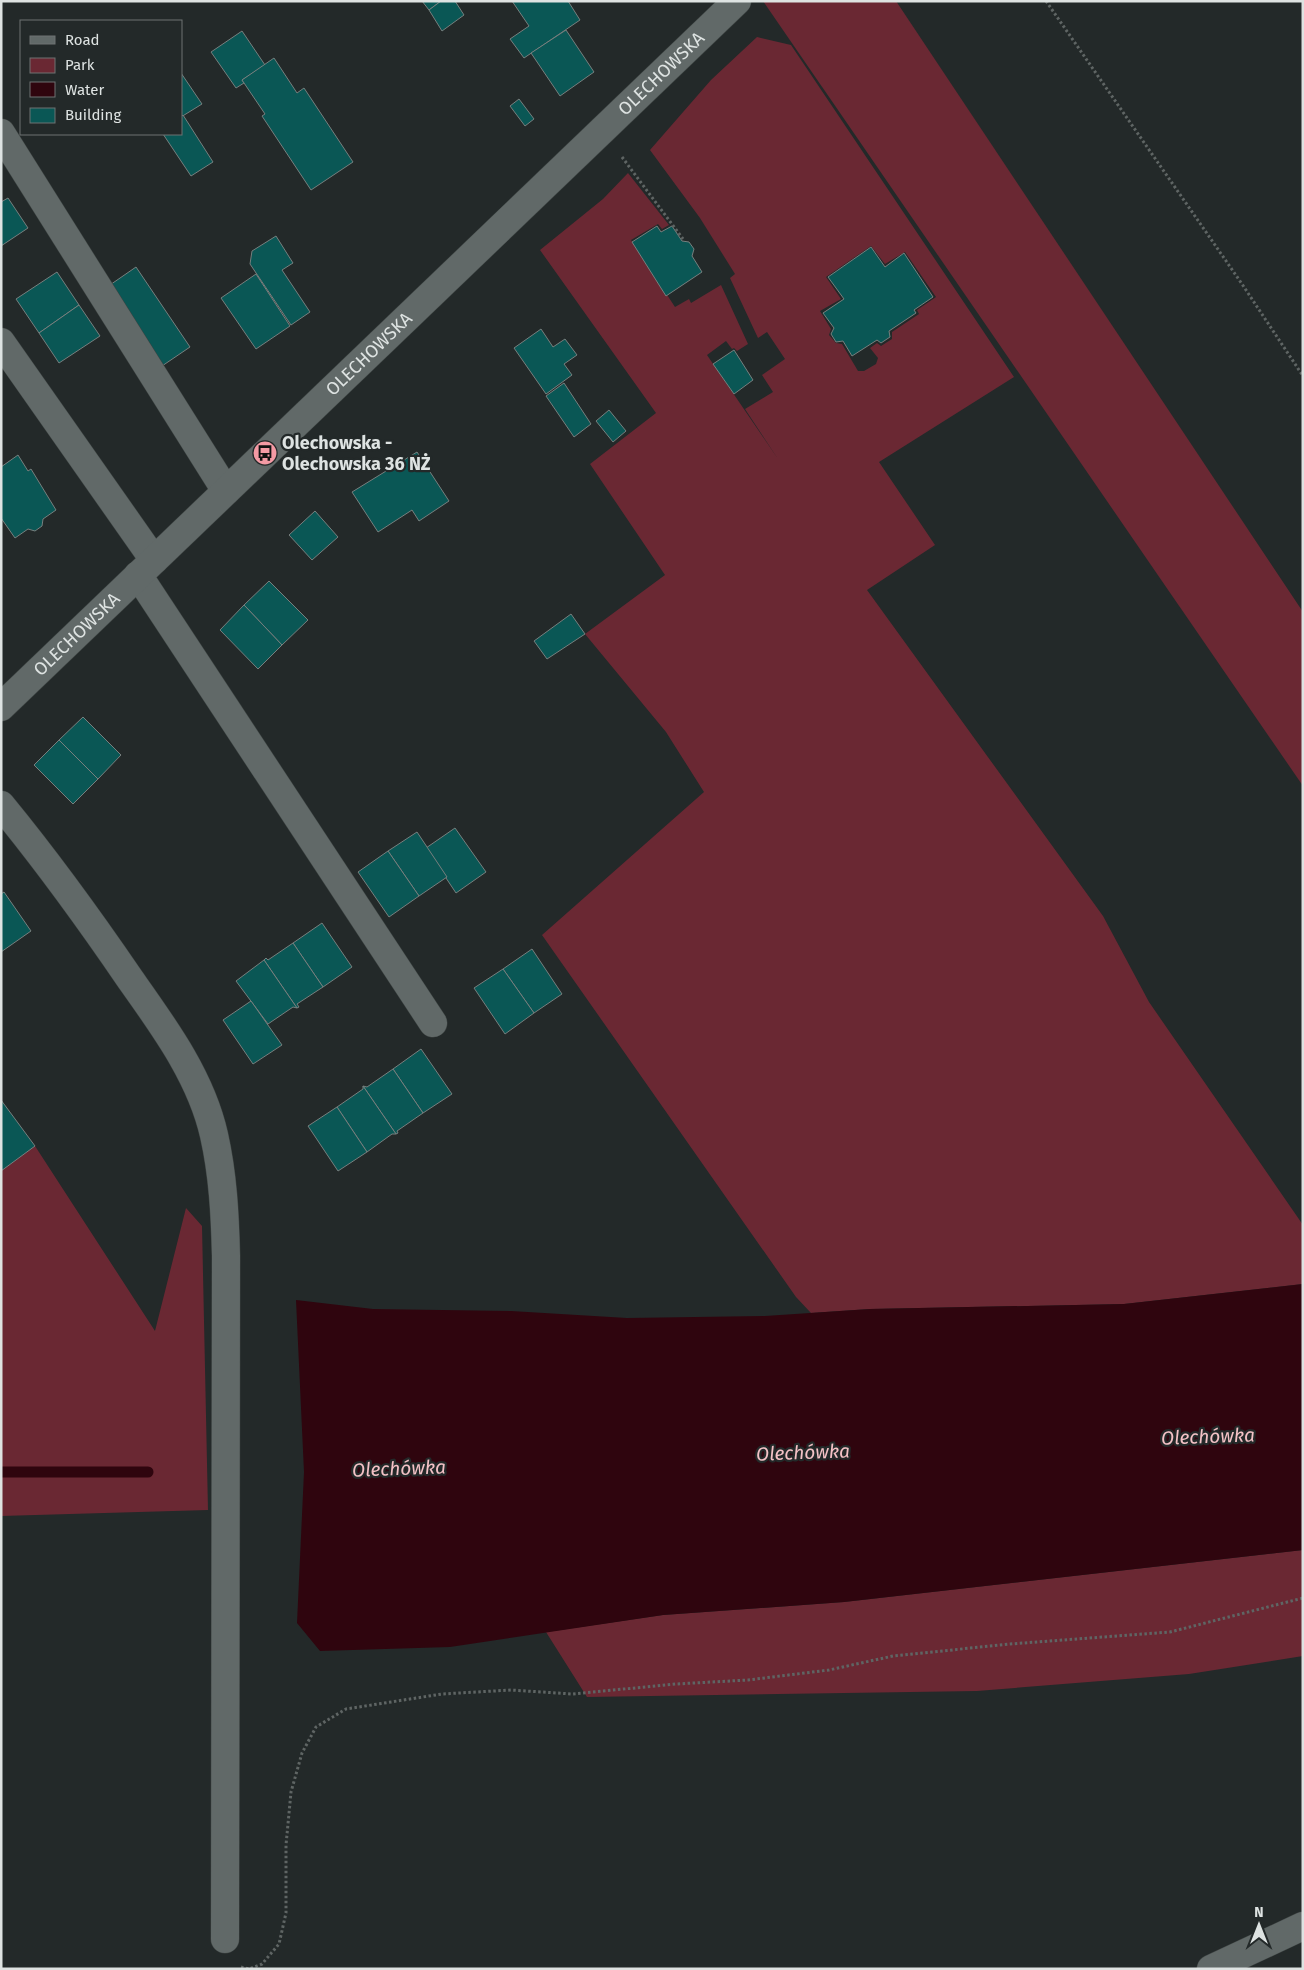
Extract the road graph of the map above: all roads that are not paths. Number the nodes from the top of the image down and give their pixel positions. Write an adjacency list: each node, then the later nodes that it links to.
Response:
1 (737, 1): 4 (street, OLECHOWSKA)
2 (1, 133): 4 (street)
3 (1, 342): 5 (street)
4 (226, 491): 5 (street, OLECHOWSKA)
5 (146, 567): 6 (street, OLECHOWSKA); 8 (street)
6 (1, 706)
7 (1, 805): 10 (street)
8 (433, 1023)
9 (1303, 1926): 11 (street)
10 (225, 1939)
11 (1211, 1969)

